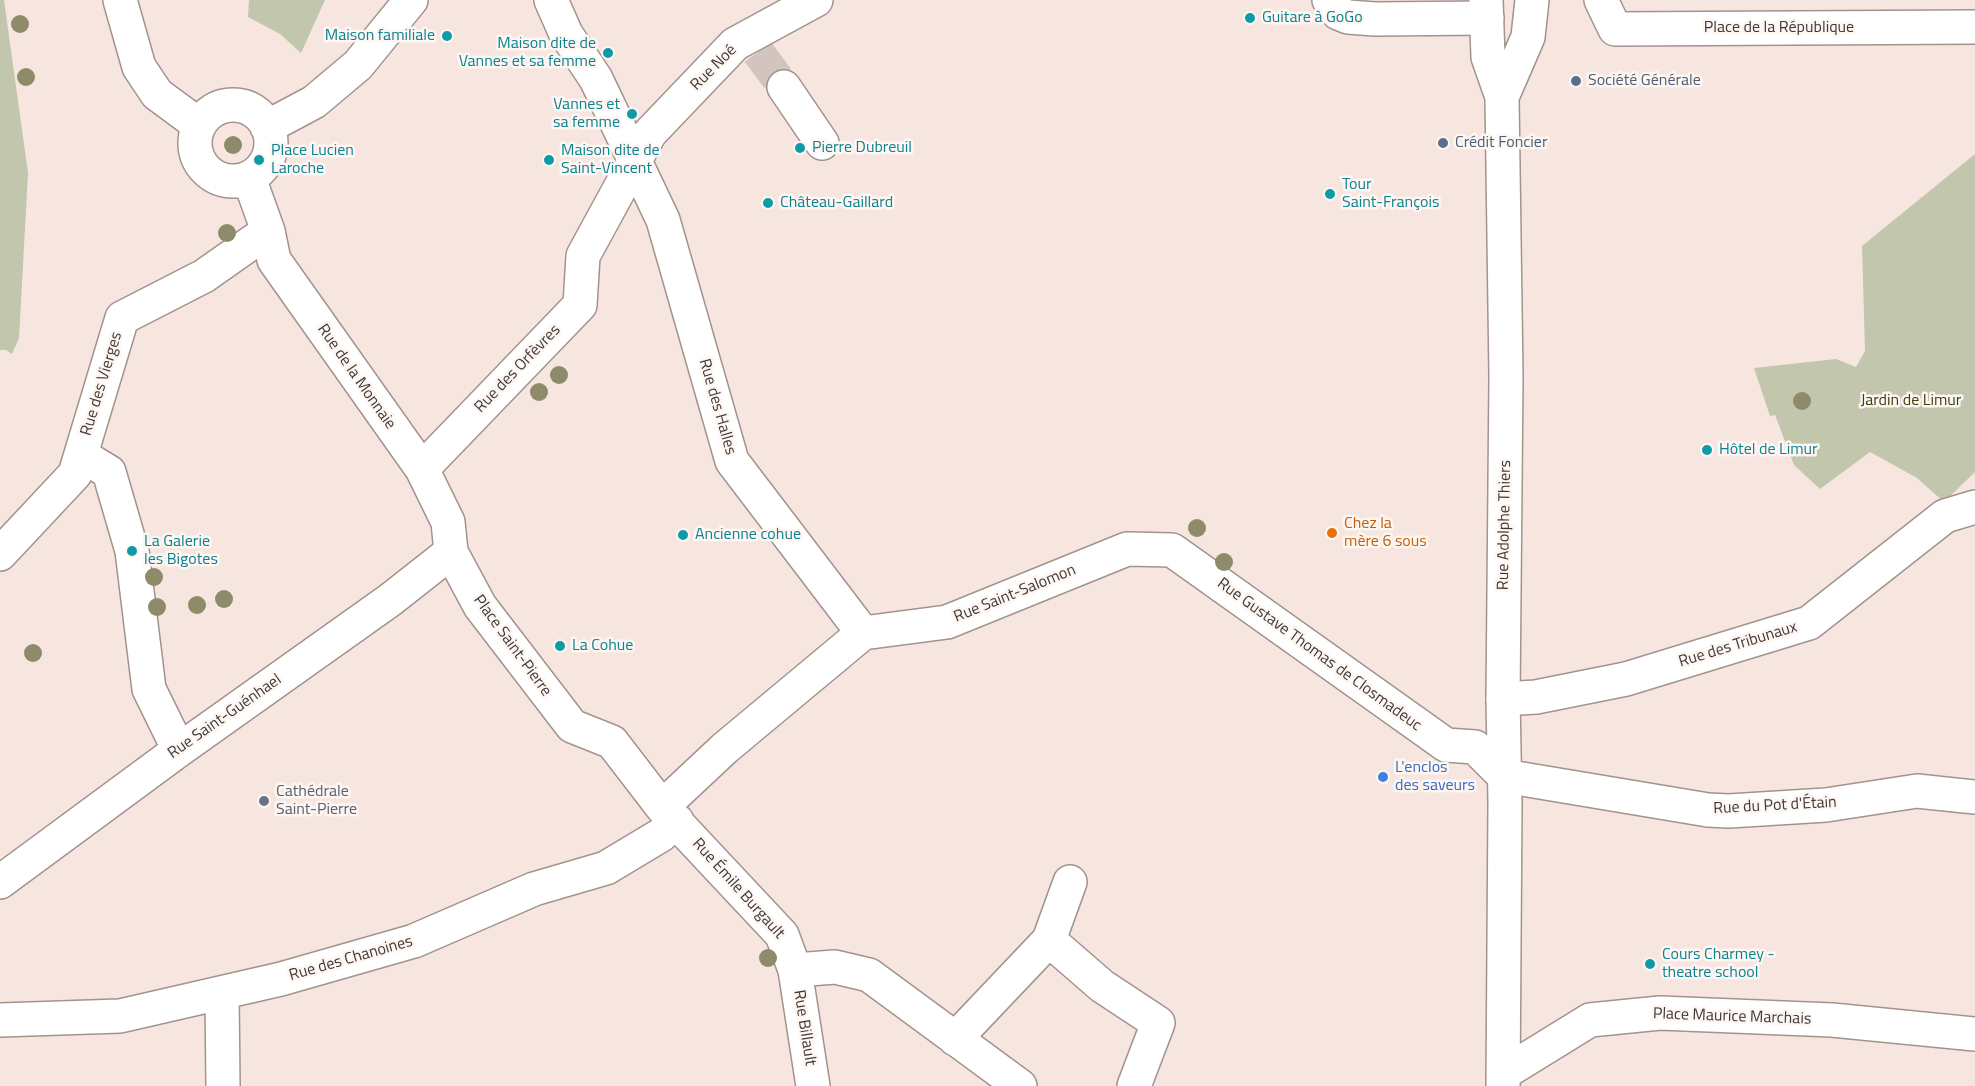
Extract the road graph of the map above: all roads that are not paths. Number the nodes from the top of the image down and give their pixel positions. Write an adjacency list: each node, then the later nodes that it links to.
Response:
1 (120, 0): 12 (street)
2 (411, 0): 13 (street)
3 (551, 0): 15 (street, Rue des Halles)
4 (816, 0): 15 (street, Rue Noé)
5 (1329, 0): 8 (street)
6 (1532, 0): 11 (street, Rue Adolphe Thiers)
7 (1601, 0): 9 (street, Place de la République)
8 (1486, 9): 11 (street, Rue Adolphe Thiers)
9 (1975, 27)
10 (784, 87): 14 (street)
11 (1502, 97): 26 (street, Rue Adolphe Thiers)
12 (199, 125): 13 (street); 16 (street)
13 (267, 127): 16 (street)
14 (822, 143)
15 (635, 162): 18 (street, Rue Noé); 25 (street, Rue des Halles)
16 (249, 177): 17 (street)
17 (268, 231): 19 (street, Rue des Vierges); 20 (street, Rue de la Monnaie)
18 (583, 256): 20 (street, Rue des Orfèvres)
19 (81, 455): 24 (street, Rue des Vierges); 28 (street)
20 (422, 469): 22 (street, Rue de la Monnaie)
21 (1975, 507): 26 (street, Rue des Tribunaux)
22 (450, 537): 27 (street, Place Saint-Pierre); 28 (street, Rue Saint-Guénhael)
23 (1127, 549): 25 (street, Rue Saint-Salomon); 29 (street, Rue Gustave Thomas de Closmadeuc)
24 (0, 554)
25 (863, 633): 31 (street, Rue des Chanoines)
26 (1503, 699): 29 (street, Rue Adolphe Thiers)
27 (612, 742): 31 (street, Rue Émile Burgault)
28 (179, 750): 32 (street, Rue Saint-Guénhael)
29 (1504, 776): 30 (street, Rue du Pot d'Étain); 35 (street, Rue Adolphe Thiers)
30 (1975, 797)
31 (670, 814): 36 (street, Rue Émile Burgault); 37 (street, Rue des Chanoines)
32 (0, 882)
33 (1070, 882): 34 (street)
34 (1049, 940): 40 (street); 45 (street)
35 (1504, 953): 41 (street, Place Maurice Marchais)
36 (795, 970): 40 (street); 43 (street, Rue Billault)
37 (222, 993): 38 (street, Rue des Chanoines); 42 (street)
38 (1, 1020)
39 (1975, 1034): 41 (street, Place Maurice Marchais)
40 (955, 1039): 44 (street)
41 (1503, 1080)
42 (224, 1086)
43 (813, 1086)
44 (1020, 1086)
45 (1134, 1086)

